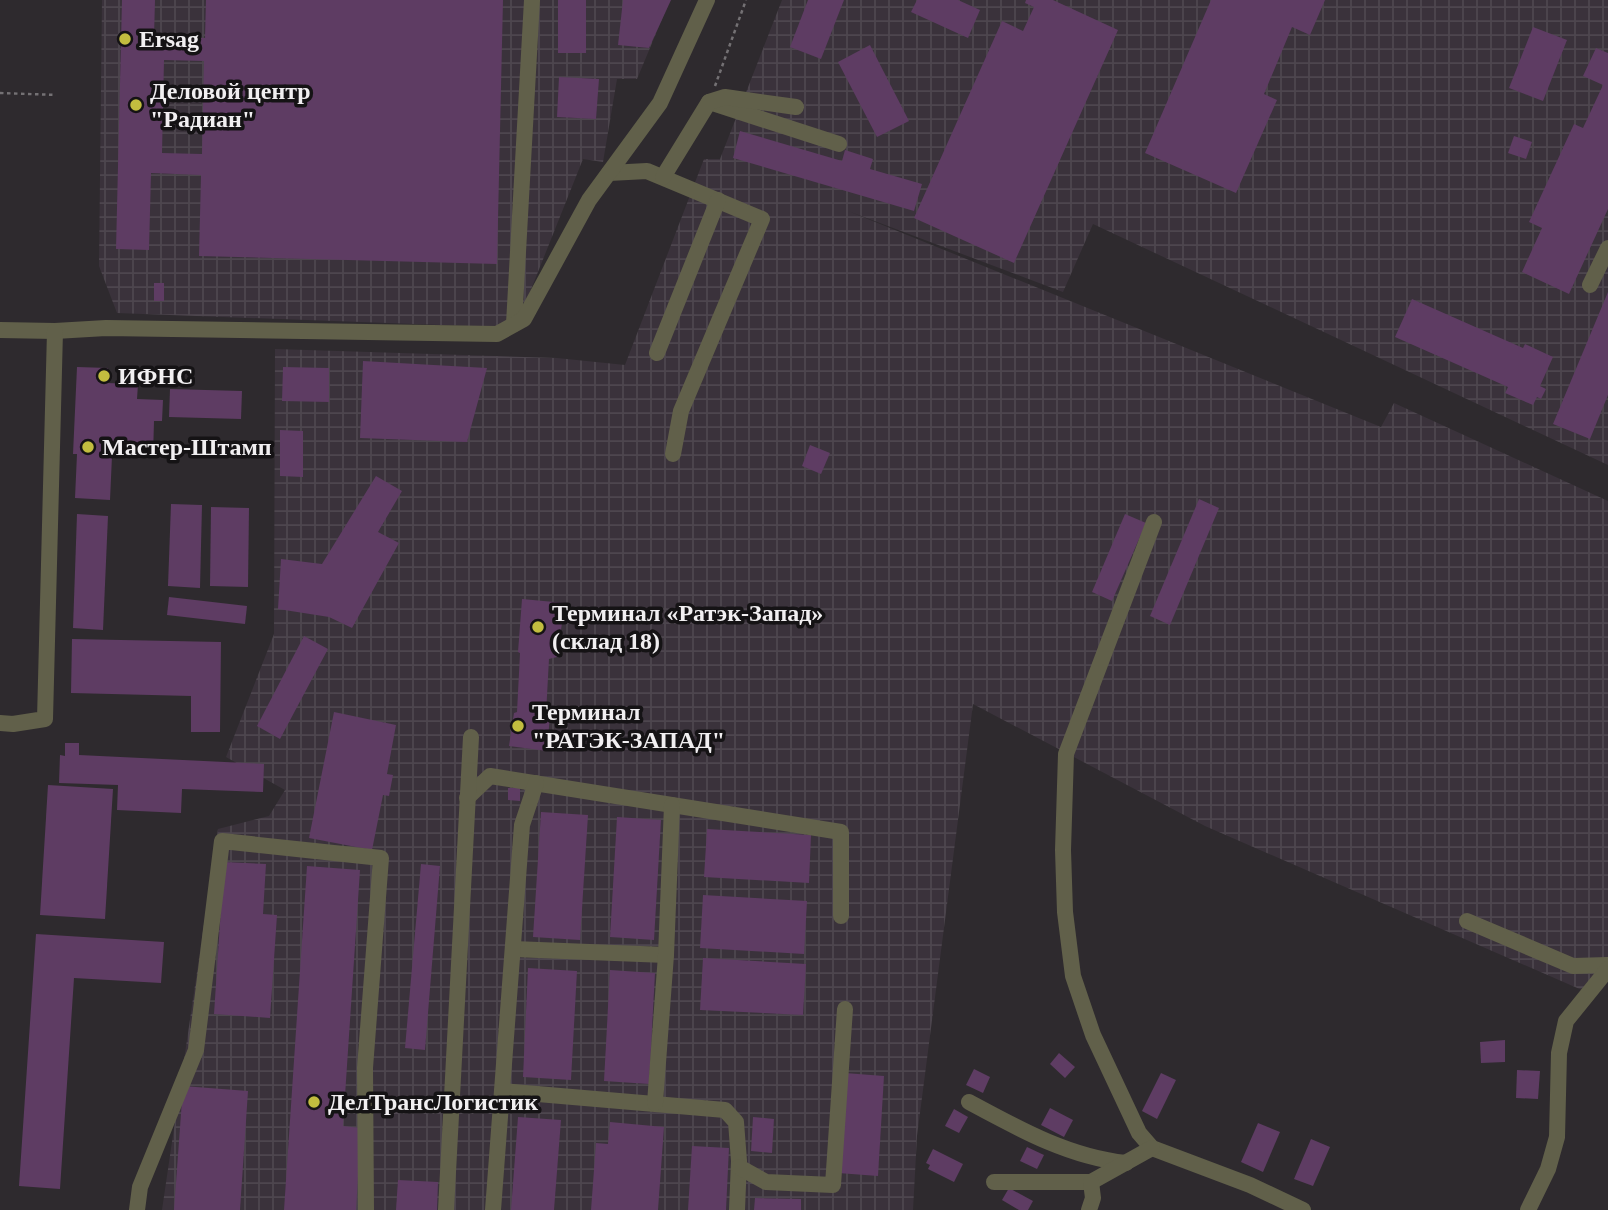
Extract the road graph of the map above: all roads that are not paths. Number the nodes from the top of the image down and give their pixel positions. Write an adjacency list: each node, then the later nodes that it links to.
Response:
1 (531, 0): 11 (lane)
2 (707, 0): 6 (lane)
3 (709, 102): 4 (lane); 5 (lane); 7 (lane)
4 (796, 107)
5 (839, 144)
6 (608, 173): 7 (lane); 11 (lane)
7 (663, 177): 8 (lane)
8 (718, 200): 14 (lane); 15 (lane)
9 (1608, 248): 10 (lane)
10 (1590, 285)
11 (514, 324): 13 (lane)
12 (0, 330): 13 (lane)
13 (55, 331): 17 (lane)
14 (657, 353)
15 (673, 454)
16 (1154, 522): 31 (lane)
17 (0, 723)
18 (471, 737): 20 (lane)
19 (536, 783): 20 (lane); 21 (lane); 24 (lane)
20 (467, 798): 38 (lane)
21 (672, 805): 22 (lane); 25 (lane)
22 (841, 916)
23 (1467, 921): 26 (lane)
24 (513, 949): 25 (lane); 28 (lane)
25 (666, 955): 30 (lane)
26 (1608, 967): 43 (lane)
27 (845, 1009): 33 (lane)
28 (502, 1091): 30 (lane); 39 (lane)
29 (969, 1102): 32 (lane)
30 (655, 1103): 33 (lane)
31 (1152, 1148): 32 (lane); 42 (lane)
32 (1126, 1163): 35 (lane)
33 (738, 1167): 40 (lane)
34 (994, 1182): 35 (lane)
35 (1091, 1182): 41 (lane)
36 (137, 1210): 37 (lane)
37 (366, 1210)
38 (446, 1210)
39 (493, 1210)
40 (737, 1210)
41 (1089, 1210)
42 (1303, 1210)
43 (1528, 1210)

